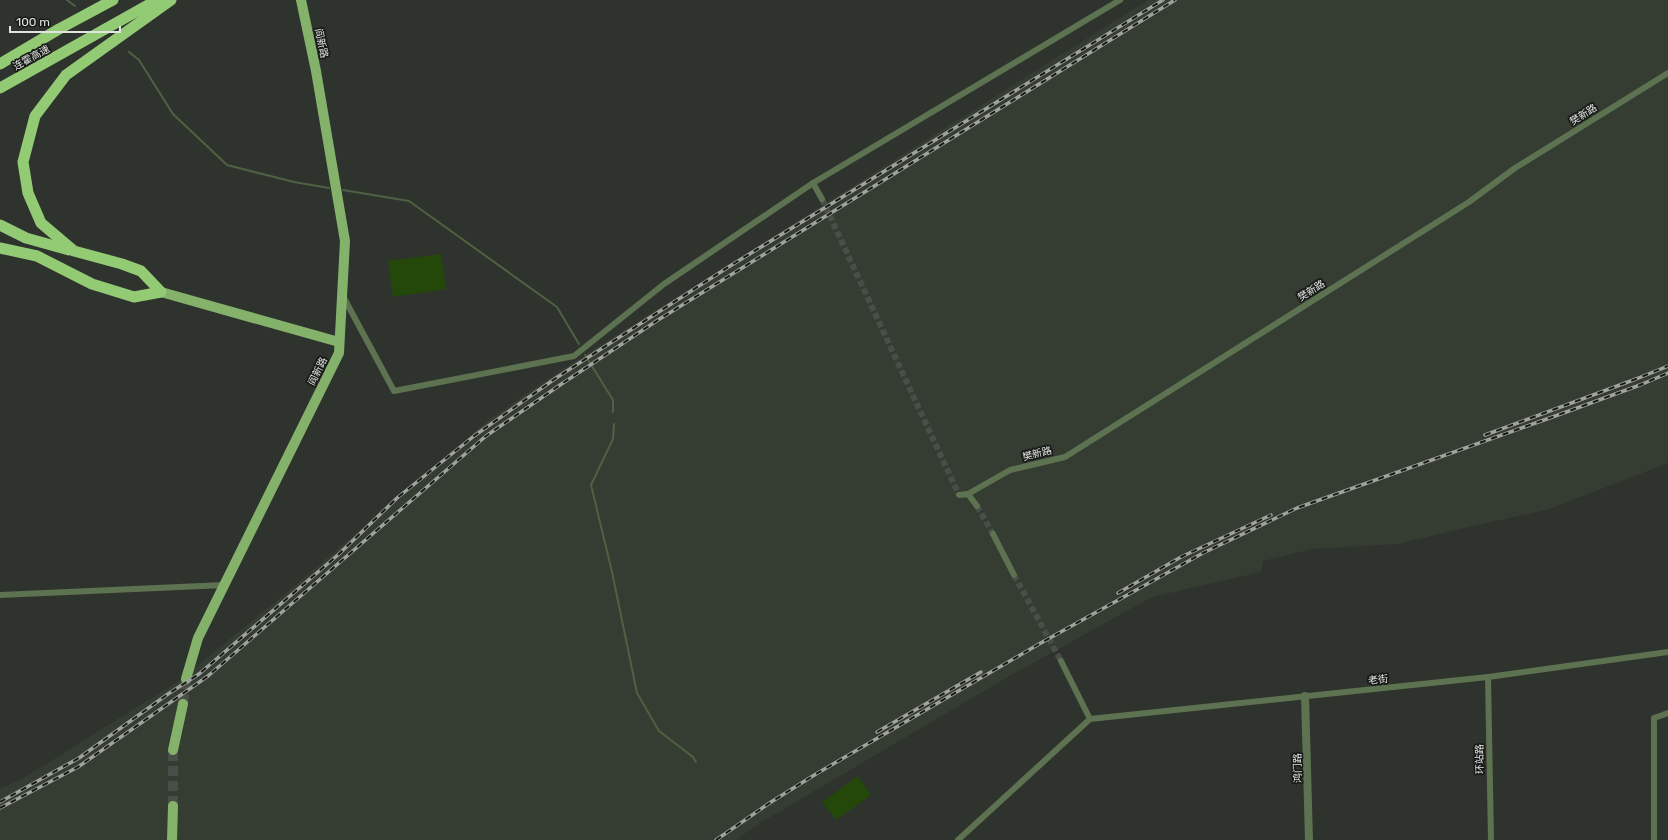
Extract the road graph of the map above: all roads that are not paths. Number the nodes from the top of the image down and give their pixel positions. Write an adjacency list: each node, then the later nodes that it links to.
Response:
1 (113, 0): 6 (highway, 连霍高速)
2 (157, 0): 8 (highway, 连霍高速)
3 (171, 0): 14 (highway)
4 (300, 0): 17 (main road, 阎新路)
5 (1120, 0): 9 (street)
6 (0, 64)
7 (1668, 73): 19 (street, 樊新路)
8 (0, 88)
9 (813, 183): 10 (street); 17 (street)
10 (822, 199)
11 (0, 225): 14 (highway)
12 (0, 240): 15 (highway)
13 (0, 248): 15 (highway)
14 (74, 251): 16 (highway)
15 (37, 256): 16 (highway)
16 (161, 292): 18 (main road)
17 (342, 295): 18 (main road, 阎新路)
18 (339, 342): 24 (main road, 阎新路)
19 (968, 494): 20 (street); 21 (street)
20 (959, 495)
21 (977, 506)
22 (993, 534): 23 (street)
23 (1014, 575)
24 (224, 585): 25 (street); 29 (main road, 阎新路)
25 (0, 595)
26 (1668, 652): 28 (street, 老街)
27 (1061, 661): 33 (street)
28 (1488, 677): 30 (street, 老街); 39 (street, 环站路)
29 (186, 679)
30 (1305, 696): 33 (street, 老街); 38 (street, 鸿门路)
31 (183, 704): 34 (main road)
32 (1668, 713): 40 (street)
33 (1090, 719): 37 (street)
34 (173, 750)
35 (173, 806): 36 (main road)
36 (172, 840)
37 (958, 840)
38 (1309, 840)
39 (1491, 840)
40 (1654, 840)

